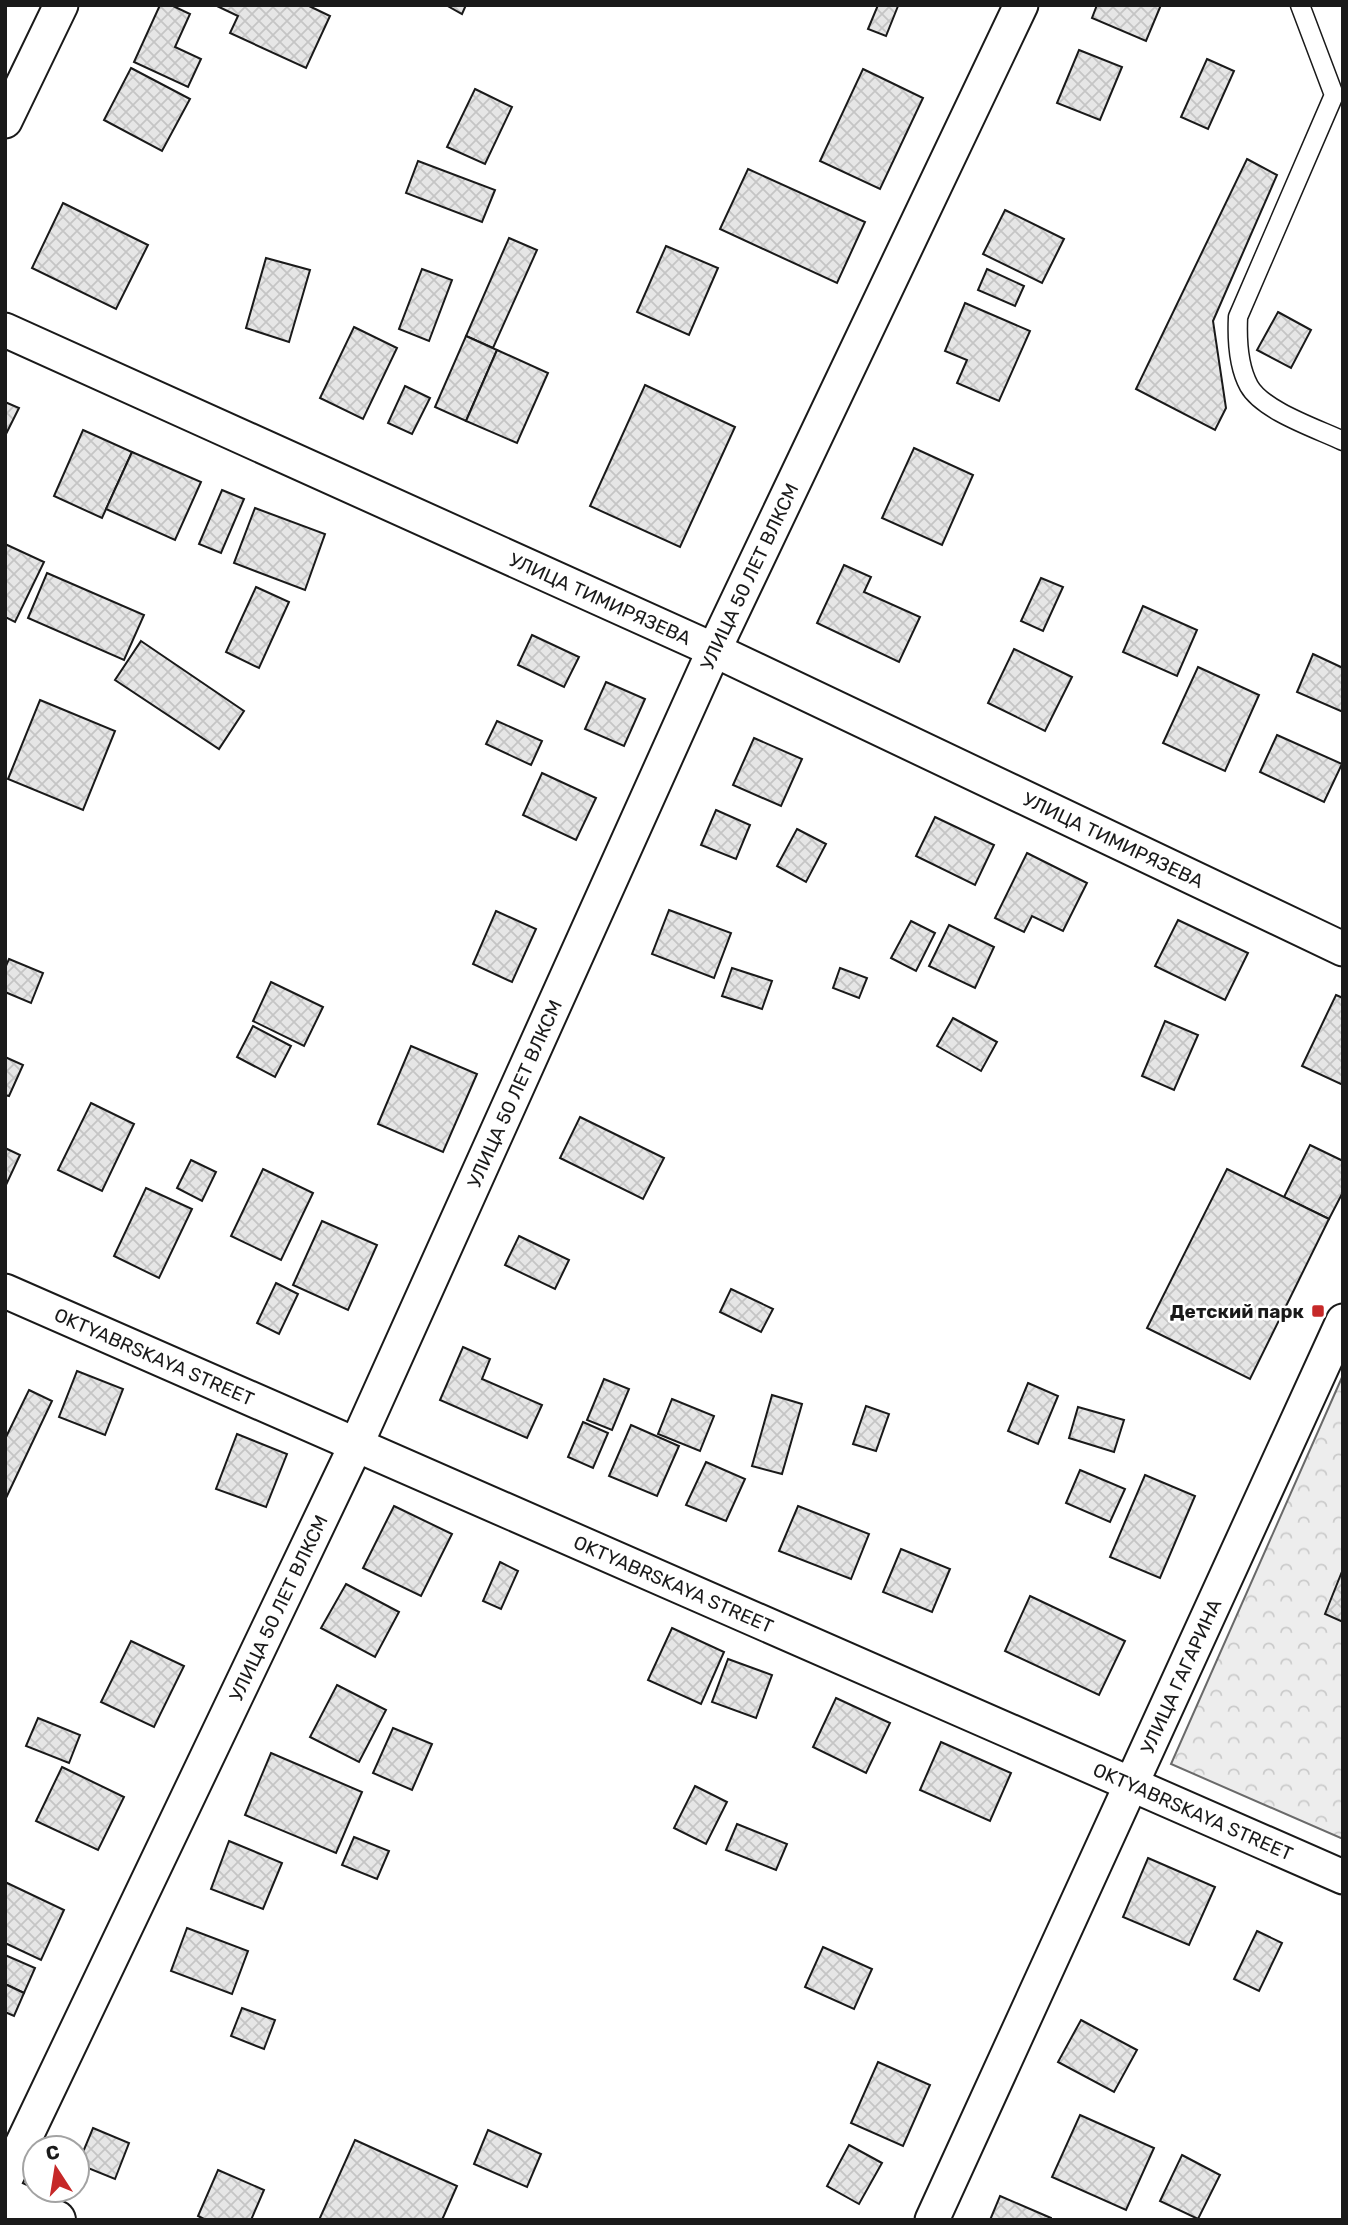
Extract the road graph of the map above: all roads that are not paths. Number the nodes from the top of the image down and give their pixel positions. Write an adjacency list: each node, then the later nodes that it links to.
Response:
1 (61, 5): 4 (street)
2 (1021, 5): 7 (street, УЛИЦА 50 ЛЕТ ВЛКСМ)
3 (1300, 5): 6 (lane)
4 (5, 121)
5 (5, 330): 7 (street, УЛИЦА ТИМИРЯЗЕВА)
6 (1343, 441)
7 (714, 650): 8 (street, УЛИЦА ТИМИРЯЗЕВА); 11 (street, УЛИЦА 50 ЛЕТ ВЛКСМ)
8 (1343, 949)
9 (5, 1291): 11 (street, OKTYABRSKAYA STREET)
10 (1343, 1321): 12 (street, УЛИЦА ГАГАРИНА)
11 (356, 1445): 12 (street, OKTYABRSKAYA STREET); 14 (street, УЛИЦА 50 ЛЕТ ВЛКСМ)
12 (1130, 1784): 13 (street, OKTYABRSKAYA STREET); 17 (street, УЛИЦА ГАГАРИНА)
13 (1343, 1877)
14 (5, 2180)
15 (5, 2197): 16 (main road)
16 (56, 2220)
17 (932, 2220)

